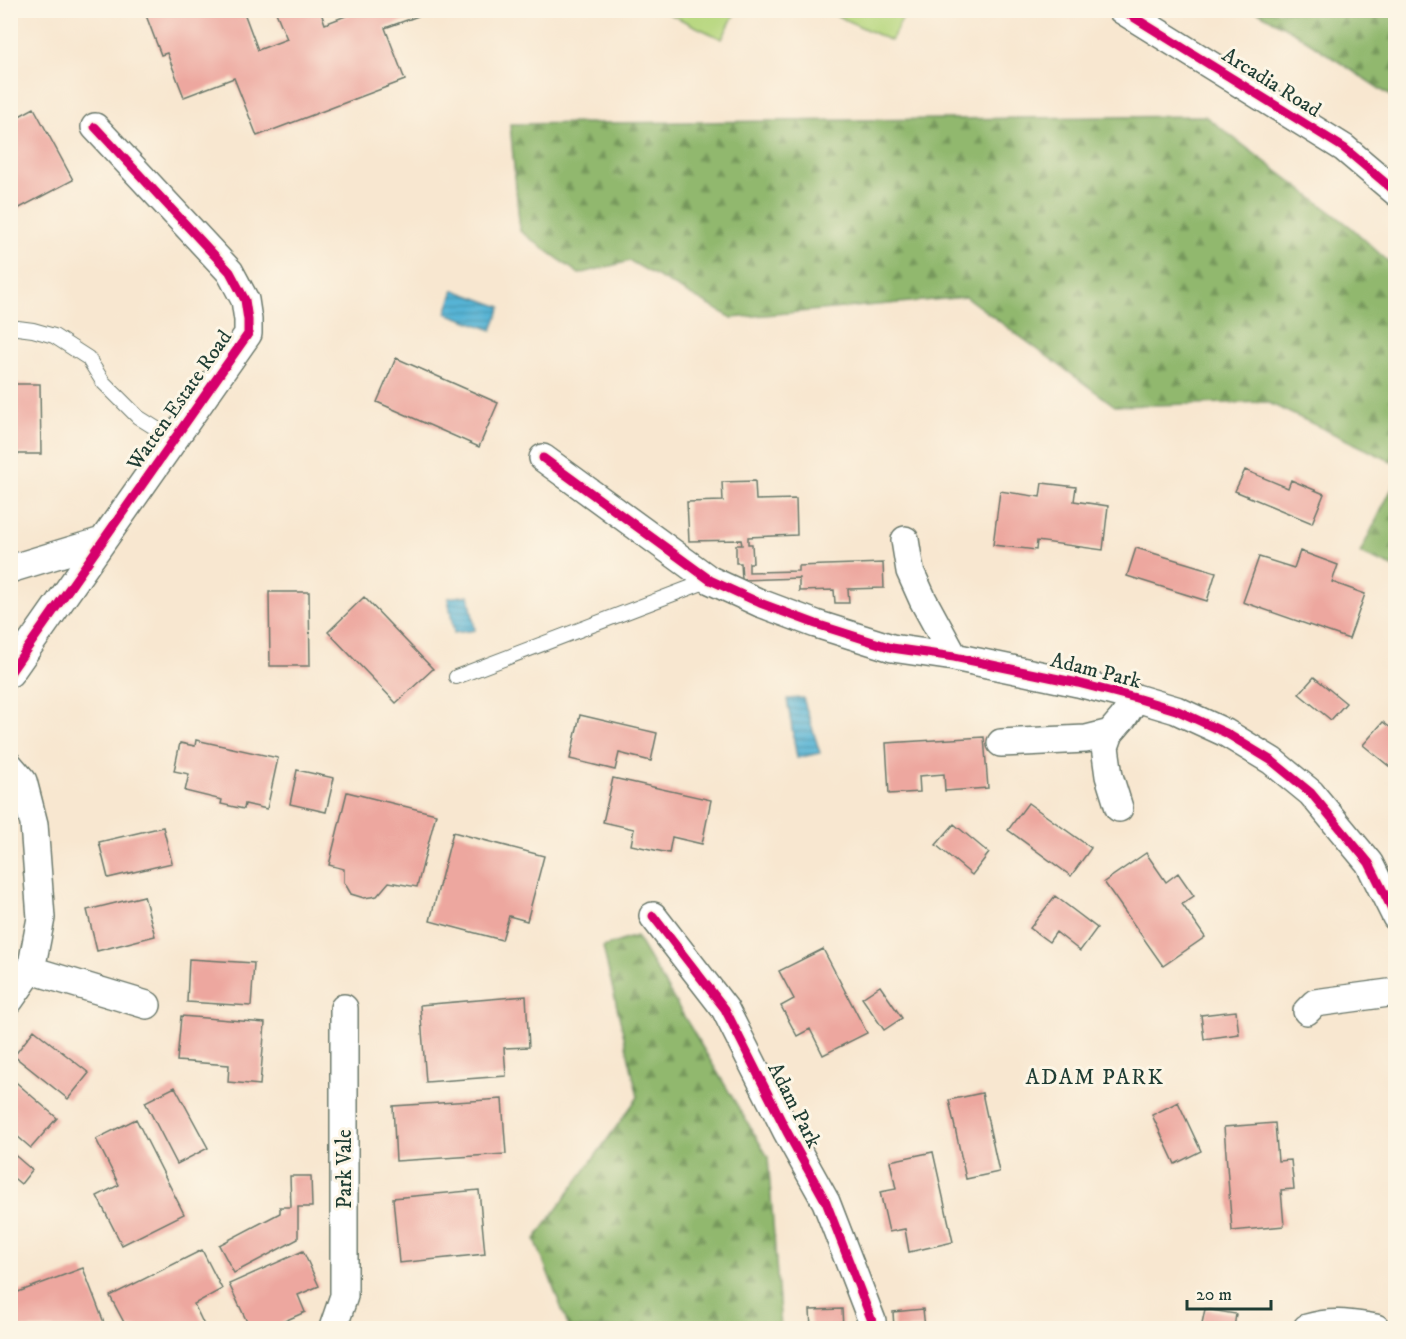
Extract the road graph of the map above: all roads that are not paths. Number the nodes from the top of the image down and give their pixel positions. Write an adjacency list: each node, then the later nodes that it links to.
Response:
1 (1122, 10): 3 (street, Arcadia Road)
2 (95, 127): 5 (street, Watten Estate Road)
3 (1395, 192)
4 (10, 327): 5 (lane)
5 (172, 440): 8 (street, Watten Estate Road)
6 (543, 458): 10 (street, Adam Park)
7 (905, 540): 11 (street)
8 (102, 542): 9 (street); 12 (street, Watten Estate Road)
9 (10, 568)
10 (710, 580): 11 (street, Adam Park); 13 (lane)
11 (954, 657): 14 (street, Adam Park)
12 (10, 673)
13 (456, 677)
14 (1136, 698): 15 (street); 20 (street, Adam Park)
15 (1110, 734): 16 (street); 18 (street)
16 (1001, 743)
17 (10, 766): 21 (street)
18 (1119, 807)
19 (653, 916): 29 (street, Adam Park)
20 (1395, 917)
21 (31, 970): 23 (street); 24 (street)
22 (1395, 992): 26 (street)
23 (10, 1000)
24 (147, 1005)
25 (344, 1008): 28 (street, Park Vale)
26 (1307, 1011)
27 (1307, 1328): 30 (street)
28 (333, 1329)
29 (872, 1329)
30 (1376, 1329)

